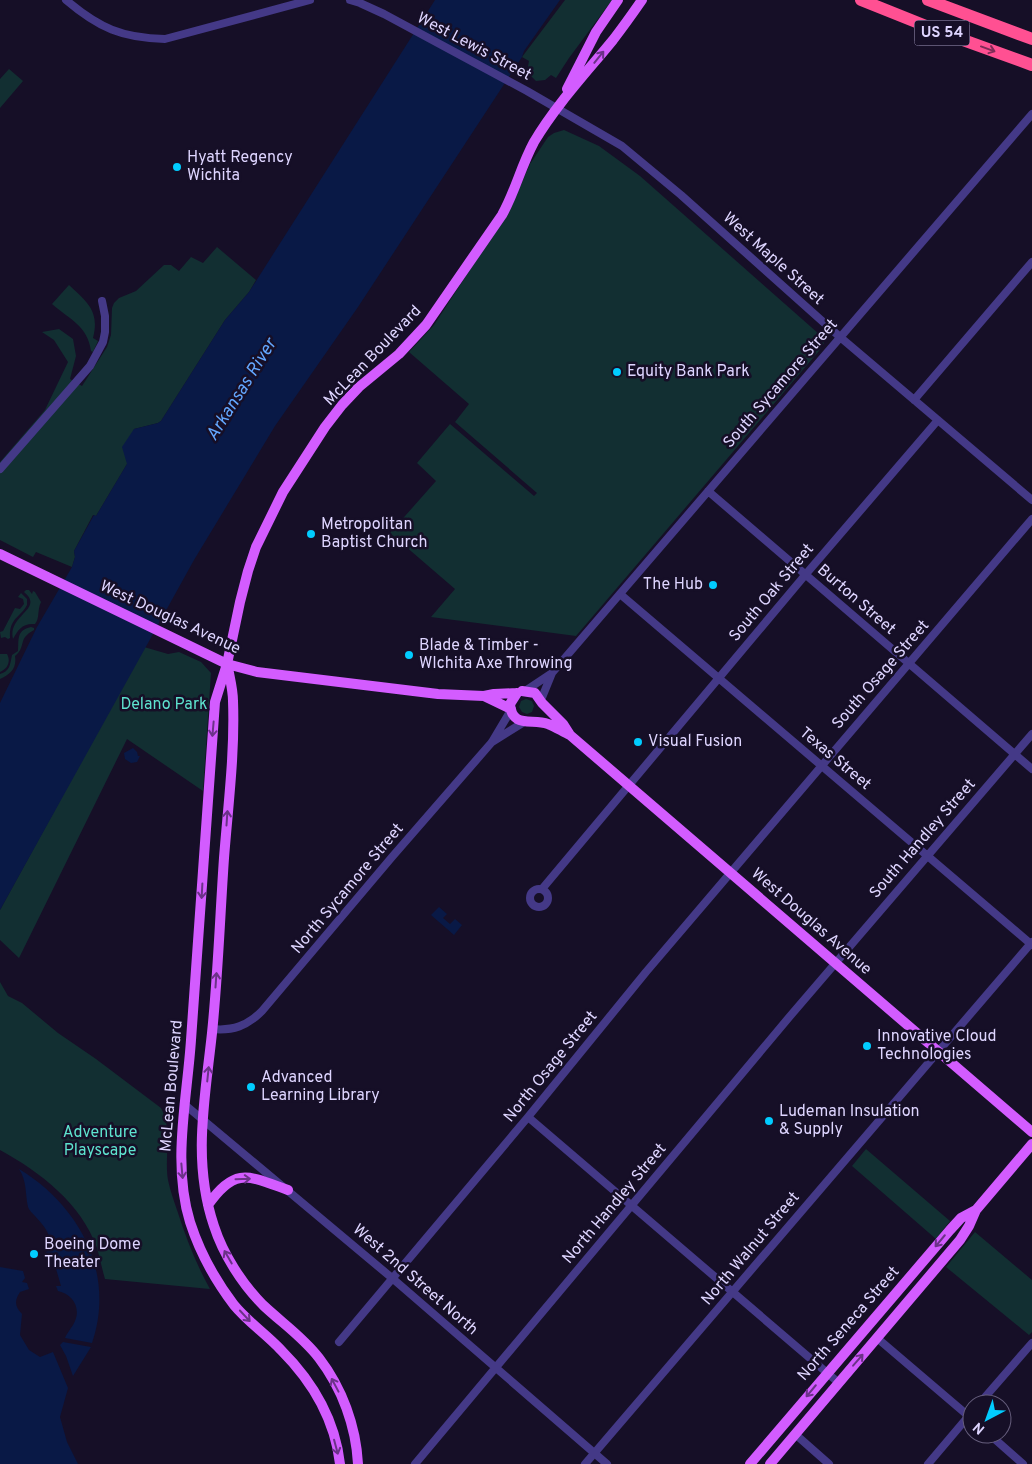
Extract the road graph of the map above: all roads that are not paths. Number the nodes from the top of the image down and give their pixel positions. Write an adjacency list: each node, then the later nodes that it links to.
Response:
1 (66, 0): 8 (street)
2 (310, 0): 8 (street)
3 (350, 0): 11 (street, West Lewis Street)
4 (618, 0): 11 (main road)
5 (642, 0): 11 (main road, one-way to 5)
6 (861, 0): 10 (highway, US 54, one-way to 10)
7 (928, 0): 9 (highway, US 54)
8 (76, 3)
9 (1032, 39)
10 (1028, 64)
11 (557, 108): 15 (street, West Maple Street); 26 (main road, McLean Boulevard)
12 (1032, 114): 15 (street, South Sycamore Street)
13 (1032, 263): 16 (street)
14 (102, 301): 18 (street)
15 (840, 337): 16 (street, West Maple Street); 19 (street, South Sycamore Street)
16 (914, 400): 17 (street, West Maple Street)
17 (938, 420): 20 (street, West Maple Street); 23 (street, South Oak Street)
18 (0, 470)
19 (708, 491): 23 (street, Burton Street); 24 (street, South Sycamore Street)
20 (1032, 500)
21 (1032, 519): 25 (street, South Osage Street)
22 (0, 554): 26 (main road, West Douglas Avenue)
23 (806, 574): 25 (street, Burton Street); 28 (street, South Oak Street)
24 (620, 594): 27 (street, South Sycamore Street); 28 (street, Texas Street)
25 (909, 663): 37 (street, Burton Street); 38 (street, South Osage Street)
26 (227, 664): 30 (main road, West Douglas Avenue); 46 (main road, McLean Boulevard, one-way to 26); 48 (main road, McLean Boulevard, one-way to 48)
27 (552, 673): 29 (street, South Sycamore Street); 31 (street, South Sycamore Street)
28 (719, 678): 38 (street, Texas Street); 40 (street, South Oak Street)
29 (521, 692): 30 (main road, West Douglas Avenue); 31 (main road, West Douglas Avenue); 32 (main road)
30 (484, 696): 32 (main road, West Douglas Avenue)
31 (542, 701): 33 (main road); 35 (main road, West Douglas Avenue)
32 (511, 709): 33 (main road, West Douglas Avenue); 36 (street, North Sycamore Street)
33 (527, 722): 35 (main road, West Douglas Avenue); 36 (street, North Sycamore Street)
34 (1032, 734): 37 (street, South Handley Street)
35 (570, 735): 40 (main road, West Douglas Avenue)
36 (492, 742): 46 (street, North Sycamore Street)
37 (1015, 754): 39 (street, Burton Street); 41 (street, South Handley Street)
38 (821, 766): 41 (street, Texas Street); 42 (street, South Osage Street)
39 (1032, 769)
40 (629, 785): 42 (main road, West Douglas Avenue); 43 (street, South Oak Street)
41 (927, 856): 44 (street, Texas Street); 45 (street, South Handley Street)
42 (731, 872): 45 (main road, West Douglas Avenue); 49 (street, North Osage Street)
43 (542, 889)
44 (1031, 944): 47 (street, North Walnut Street)
45 (836, 963): 47 (main road, West Douglas Avenue); 55 (street, North Handley Street)
46 (212, 1029): 50 (main road, McLean Boulevard, one-way to 46)
47 (938, 1052): 51 (main road, West Douglas Avenue); 58 (street, North Walnut Street)
48 (184, 1104): 50 (street, West 2nd Street North); 71 (main road, McLean Boulevard, one-way to 71)
49 (528, 1117): 55 (street); 57 (street, North Osage Street)
50 (203, 1119): 53 (street, West 2nd Street North); 54 (main road, McLean Boulevard)
51 (1032, 1132)
52 (1032, 1144): 56 (main road, North Seneca Street)
53 (288, 1190): 54 (main road, one-way to 53); 57 (street, West 2nd Street North)
54 (208, 1205): 72 (main road, McLean Boulevard, one-way to 54)
55 (632, 1207): 58 (street); 62 (street, North Handley Street)
56 (976, 1210): 59 (main road, North Seneca Street); 63 (main road, North Seneca Street, one-way to 63)
57 (392, 1278): 60 (street, North Osage Street); 62 (street, West 2nd Street North)
58 (732, 1293): 63 (street); 70 (street, North Walnut Street)
59 (877, 1338): 64 (main road, North Seneca Street, one-way to 59); 66 (street)
60 (339, 1342)
61 (1032, 1343): 65 (street)
62 (496, 1367): 70 (street, West 2nd Street North); 73 (street, North Handley Street)
63 (827, 1373): 64 (street); 76 (main road, North Seneca Street, one-way to 76)
64 (838, 1383): 68 (main road, North Seneca Street)
65 (988, 1394)
66 (962, 1409)
67 (962, 1426): 79 (street)
68 (795, 1434): 77 (main road, North Seneca Street); 78 (street)
69 (1000, 1444): 80 (street)
70 (595, 1453): 74 (street, North Walnut Street); 75 (street, West 2nd Street North)
71 (340, 1464)
72 (358, 1464)
73 (416, 1464)
74 (585, 1464)
75 (608, 1464)
76 (750, 1464)
77 (770, 1464)
78 (829, 1464)
79 (928, 1464)
80 (1023, 1464)

